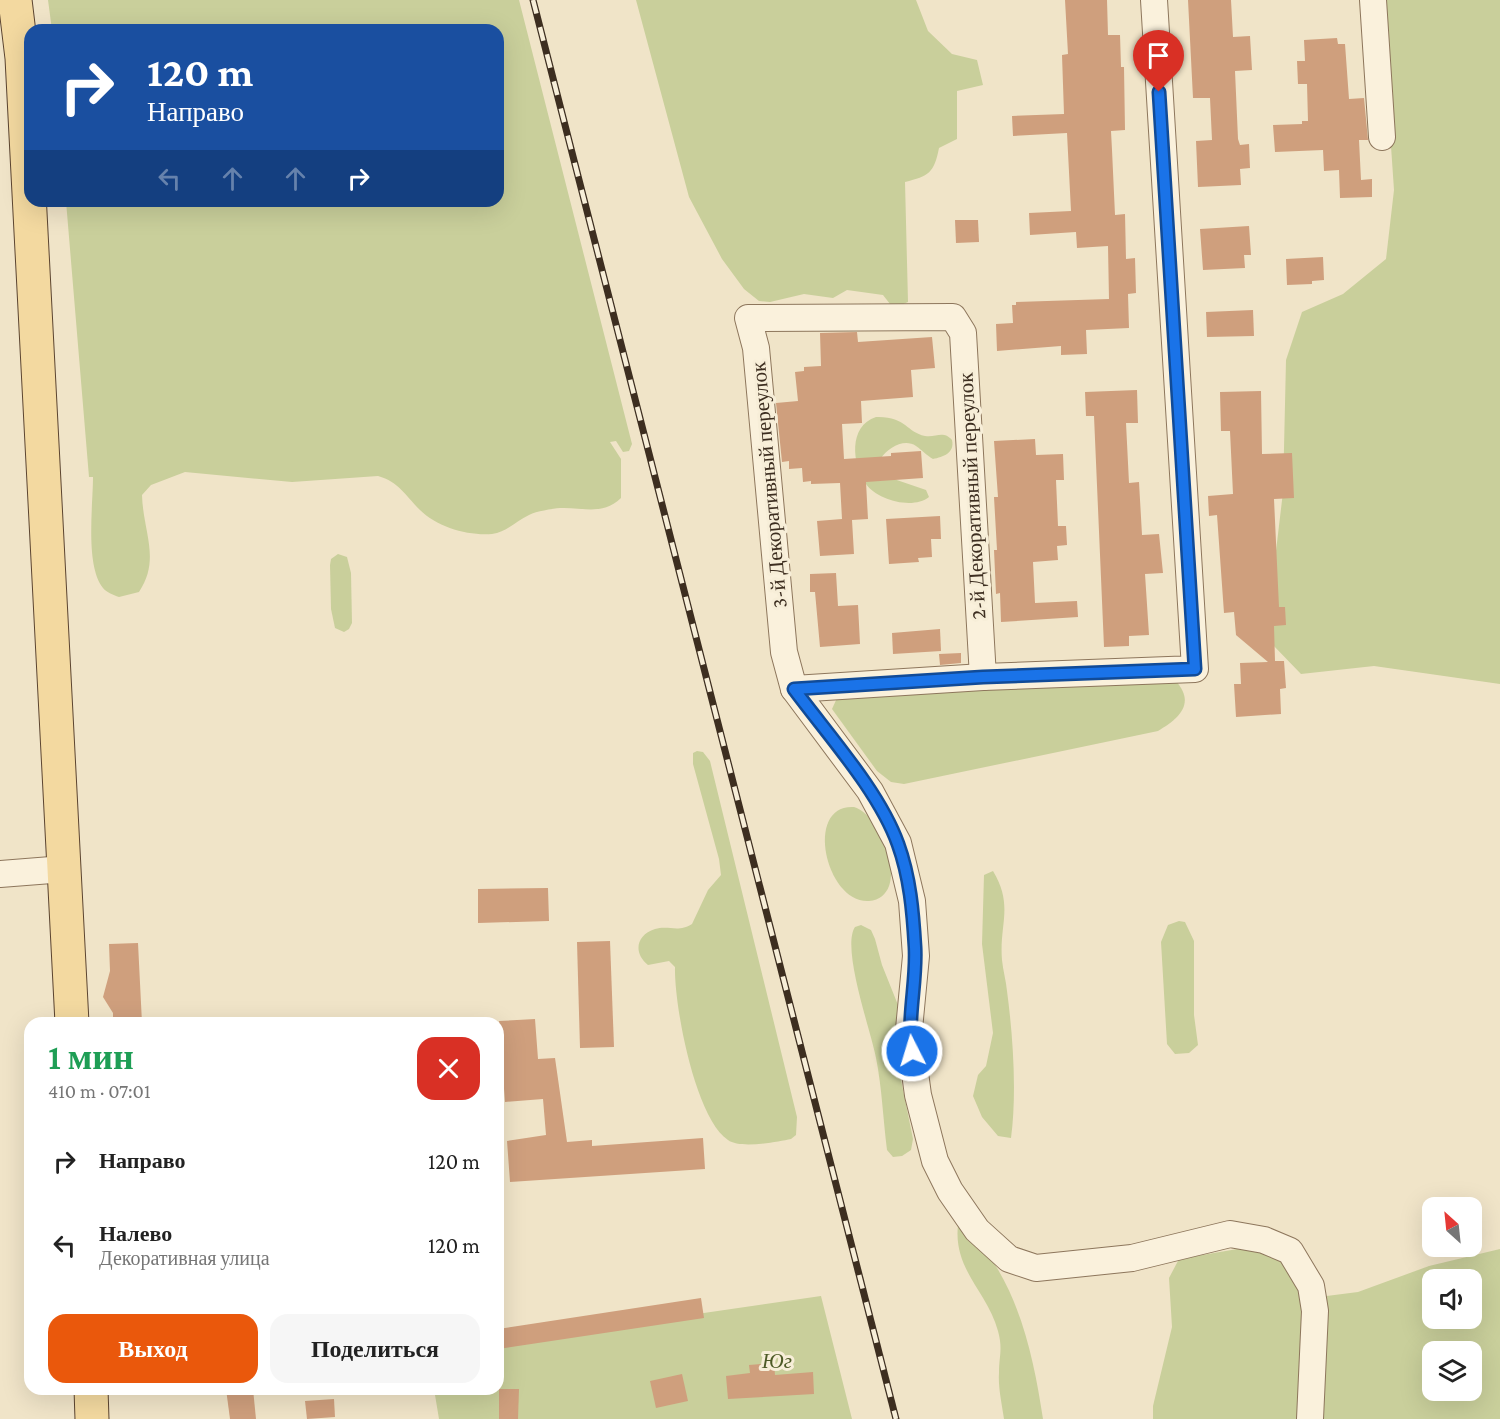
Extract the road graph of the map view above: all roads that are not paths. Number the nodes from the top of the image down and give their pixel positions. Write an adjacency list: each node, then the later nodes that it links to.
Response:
1 (15, 0): 4 (main road)
2 (1154, 0): 8 (street)
3 (1373, 0): 5 (street)
4 (24, 97)
5 (1382, 137)
6 (30, 207): 10 (main road)
7 (953, 318): 8 (street, 2-й Декоративный переулок); 9 (street, 3-й Декоративный переулок)
8 (983, 677): 9 (street)
9 (794, 689): 15 (street)
10 (64, 869): 11 (street); 12 (main road)
11 (0, 874)
12 (72, 1017)
13 (91, 1395): 14 (main road)
14 (92, 1419)
15 (1310, 1419)

